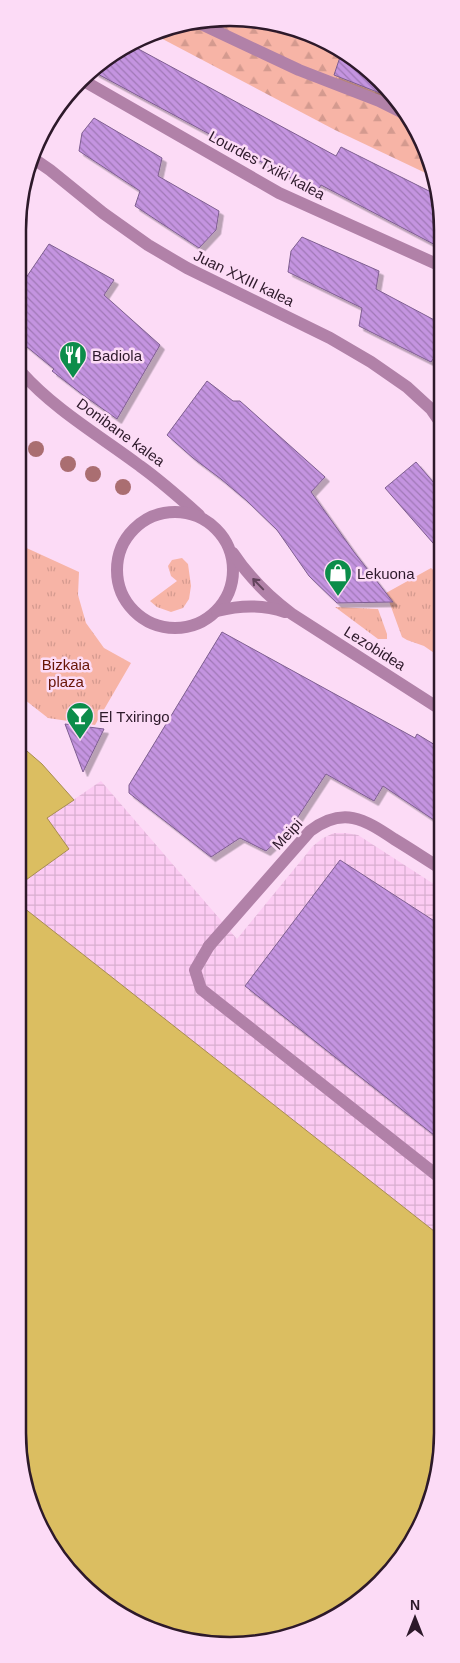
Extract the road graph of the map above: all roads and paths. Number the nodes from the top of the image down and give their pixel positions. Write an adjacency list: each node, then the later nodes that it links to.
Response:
1 (209, 28): 3 (street)
2 (89, 84): 5 (street, Lourdes Txiki kalea)
3 (394, 109)
4 (38, 162): 7 (street, Juan XXIII kalea)
5 (434, 263)
6 (26, 377): 8 (street, Donibane kalea)
7 (434, 413)
8 (203, 518): 9 (street); 10 (street)
9 (230, 549): 10 (street); 11 (street, Lezobidea, one-way to 9)
10 (217, 611): 11 (street, Lezobidea)
11 (292, 614): 12 (street, Lezobidea)
12 (434, 705)
13 (434, 864): 14 (street, Meipi)
14 (434, 1173)

